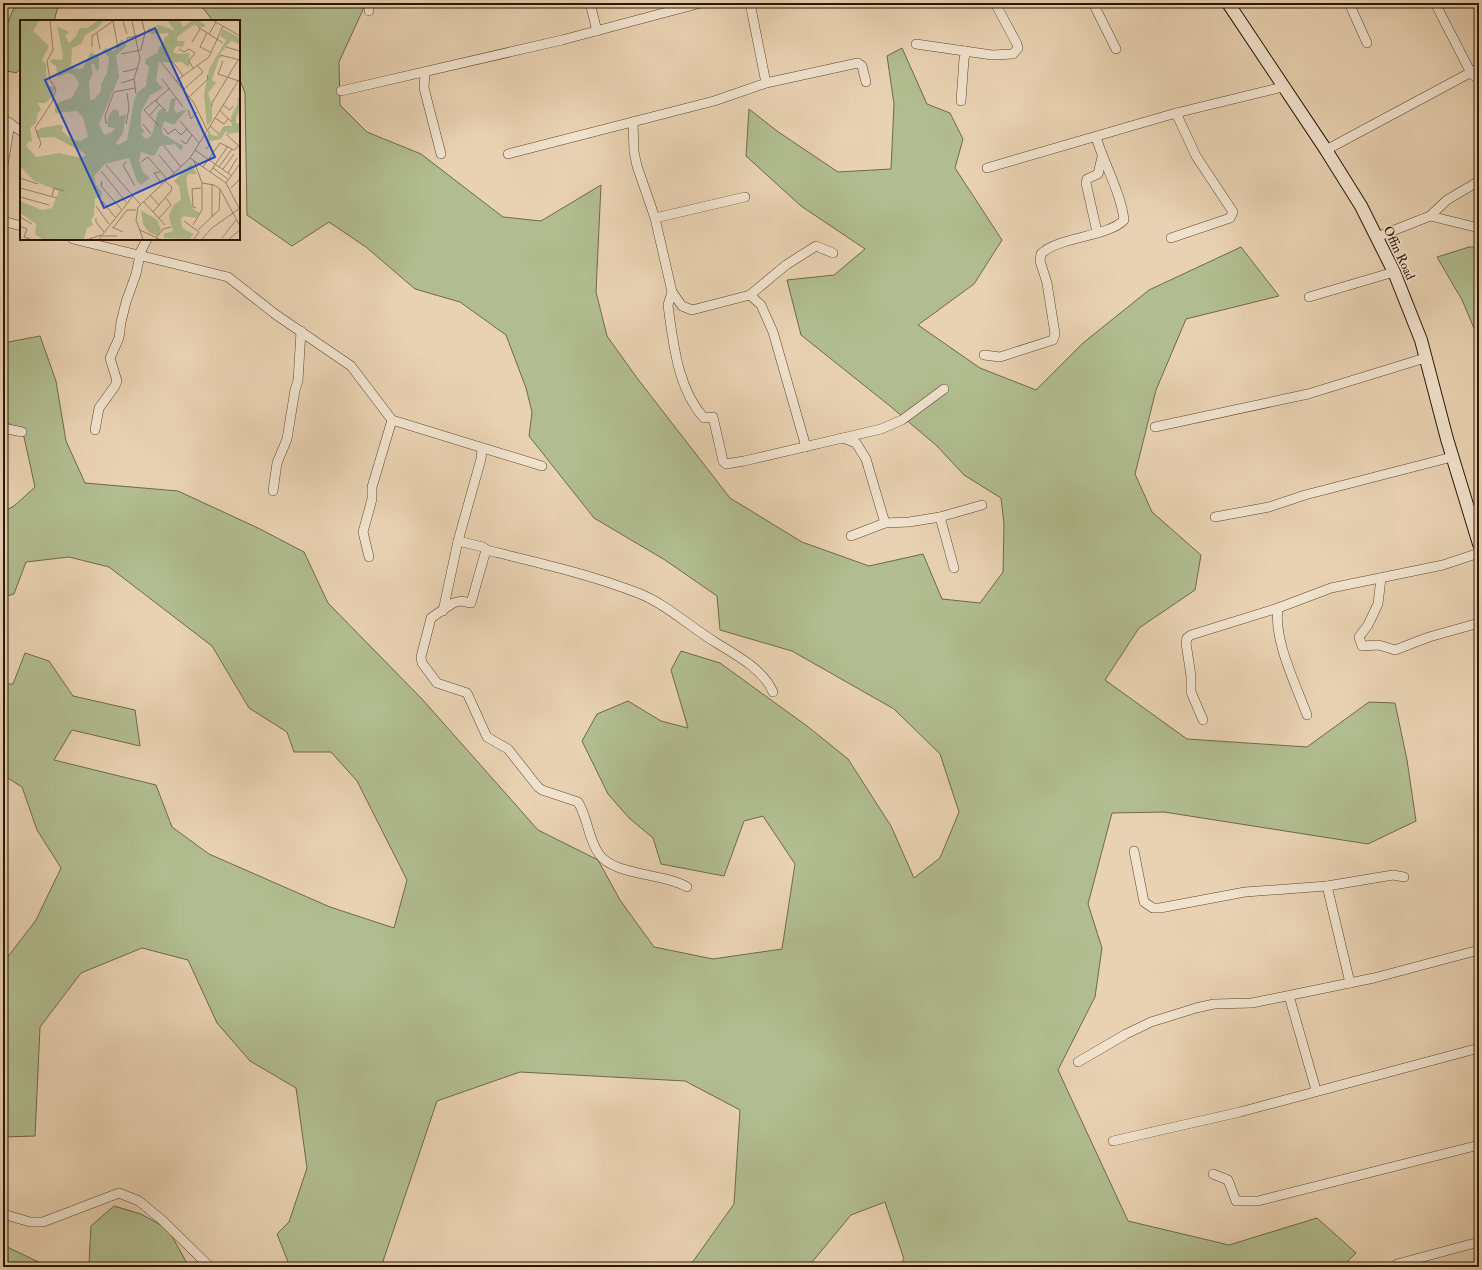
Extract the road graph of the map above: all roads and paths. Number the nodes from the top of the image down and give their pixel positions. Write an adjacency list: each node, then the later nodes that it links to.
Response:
1 (590, 3): 9 (street)
2 (701, 3): 9 (street)
3 (750, 3): 18 (street)
4 (995, 3): 13 (street)
5 (1093, 3): 12 (street)
6 (1228, 3): 19 (street, Offin Road)
7 (1349, 3): 10 (street)
8 (1435, 3): 14 (street)
9 (597, 31): 15 (street)
10 (1367, 43)
11 (916, 44): 13 (street)
12 (1116, 49)
13 (966, 51): 21 (street)
14 (1475, 70): 16 (street); 27 (street)
15 (425, 72): 20 (street); 28 (street)
16 (1479, 80)
17 (866, 82): 18 (street)
18 (766, 83): 24 (street)
19 (1283, 87): 22 (street); 27 (street, Offin Road)
20 (341, 91)
21 (961, 101)
22 (1176, 113): 26 (street); 42 (street)
23 (6, 121): 25 (street); 31 (street)
24 (633, 122): 29 (street); 36 (street)
25 (20, 130)
26 (1096, 138): 30 (street); 32 (street)
27 (1326, 150): 41 (street, Offin Road)
28 (441, 154)
29 (508, 154)
30 (1102, 157): 40 (street); 40 (street)
31 (3, 166)
32 (987, 168)
33 (1479, 181): 35 (street)
34 (745, 197): 36 (street)
35 (1430, 216): 39 (street); 41 (street)
36 (655, 218): 48 (street)
37 (3, 222): 38 (street)
38 (20, 226)
39 (1479, 228)
40 (1097, 232): 52 (street)
41 (1377, 237): 47 (street, Offin Road)
42 (1171, 238)
43 (77, 240): 46 (street)
44 (147, 240): 46 (street)
45 (833, 253): 49 (street)
46 (140, 256): 51 (street); 58 (street)
47 (1394, 272): 50 (street); 53 (street, Offin Road)
48 (672, 292): 49 (street); 61 (street)
49 (750, 295): 61 (street)
50 (1309, 297)
51 (301, 331): 55 (street); 65 (street)
52 (984, 355)
53 (1426, 358): 56 (street); 63 (street, Offin Road)
54 (944, 389): 60 (street)
55 (392, 420): 62 (street); 75 (street)
56 (1156, 427)
57 (3, 428): 59 (street)
58 (95, 430)
59 (22, 432)
60 (843, 438): 61 (street); 69 (street)
61 (806, 447)
62 (482, 449): 64 (street); 71 (street)
63 (1452, 457): 68 (street); 72 (street, Offin Road)
64 (542, 466)
65 (273, 491)
66 (982, 505): 67 (street)
67 (940, 517): 69 (street); 76 (street)
68 (1215, 517)
69 (886, 523): 70 (street)
70 (851, 536)
71 (458, 541): 73 (street); 79 (street)
72 (1479, 544)
73 (486, 550): 79 (street); 81 (street)
74 (1479, 553): 77 (street)
75 (369, 557)
76 (954, 568)
77 (1381, 578): 78 (street); 80 (street)
78 (1278, 608): 82 (street); 83 (street)
79 (443, 611): 87 (street)
80 (1479, 623)
81 (773, 692)
82 (1307, 715)
83 (1203, 720)
84 (1134, 851): 86 (street)
85 (1404, 877): 86 (street)
86 (1327, 886): 89 (street)
87 (687, 887)
88 (1479, 950): 89 (street)
89 (1350, 983): 90 (street)
90 (1289, 996): 92 (street); 93 (street)
91 (1479, 1048): 93 (street)
92 (1078, 1062)
93 (1316, 1090): 94 (street)
94 (1113, 1141)
95 (1479, 1145): 96 (street)
96 (1213, 1174)
97 (3, 1214): 100 (street)
98 (1479, 1242): 99 (street)
99 (1397, 1264)
100 (210, 1267)

